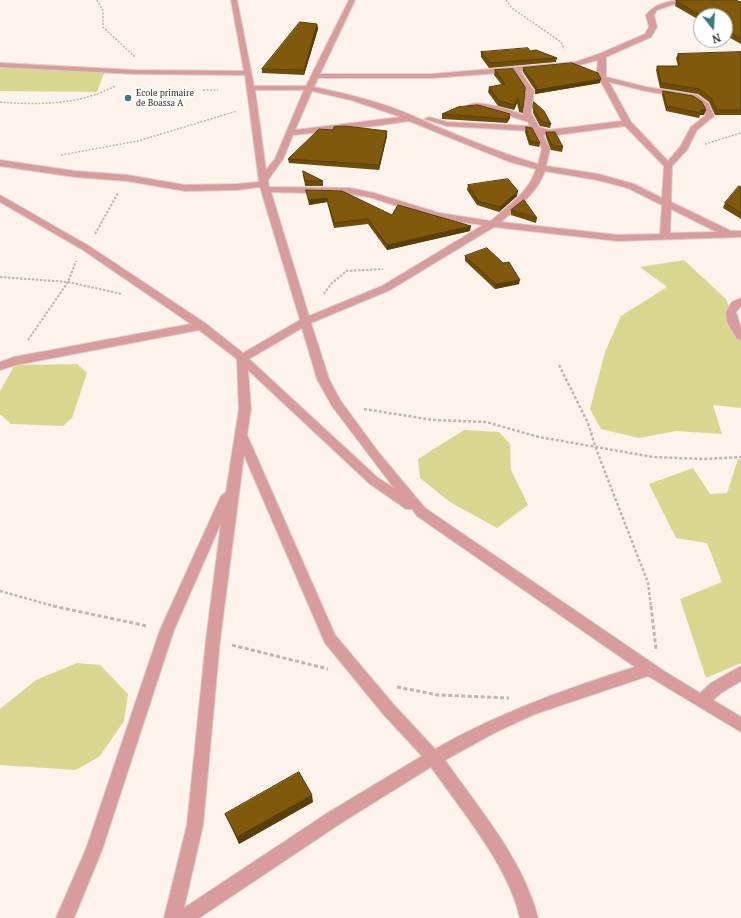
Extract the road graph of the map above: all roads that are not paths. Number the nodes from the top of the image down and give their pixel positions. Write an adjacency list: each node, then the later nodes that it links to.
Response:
1 (234, 0): 7 (street)
2 (352, 0): 8 (street)
3 (683, 0): 4 (street)
4 (602, 56): 6 (street); 9 (street)
5 (0, 65): 7 (street)
6 (514, 68): 8 (street); 16 (street)
7 (246, 73): 10 (street)
8 (316, 76): 11 (street)
9 (603, 78): 17 (street); 21 (street)
10 (251, 88): 11 (street); 23 (street)
11 (309, 88): 14 (street); 19 (street)
12 (462, 107): 16 (street)
13 (441, 115): 15 (street)
14 (410, 118): 15 (street); 19 (street); 22 (street)
15 (428, 119): 18 (street)
16 (530, 120): 18 (street)
17 (627, 123): 18 (street); 21 (street)
18 (536, 129): 22 (street)
19 (289, 133): 23 (street)
20 (0, 163): 23 (street)
21 (668, 166): 25 (street)
22 (541, 168): 25 (street); 26 (street)
23 (265, 184): 26 (street); 31 (street)
24 (0, 198): 32 (street)
25 (666, 202): 27 (street); 28 (street)
26 (493, 224): 28 (street); 31 (street)
27 (734, 234): 28 (street); 29 (street)
28 (665, 236)
29 (741, 240)
30 (741, 301): 33 (street)
31 (307, 322): 34 (street); 38 (street)
32 (201, 326): 34 (street); 35 (street)
33 (741, 336)
34 (242, 358): 36 (street); 38 (street)
35 (0, 366)
36 (241, 435): 37 (street); 43 (street)
37 (234, 482): 44 (street); 45 (street)
38 (421, 512): 39 (street)
39 (654, 672): 41 (street); 43 (street)
40 (741, 673): 41 (street)
41 (702, 701): 42 (street)
42 (741, 725)
43 (434, 758): 46 (street); 47 (street)
44 (65, 918)
45 (173, 918)
46 (184, 918)
47 (529, 918)

